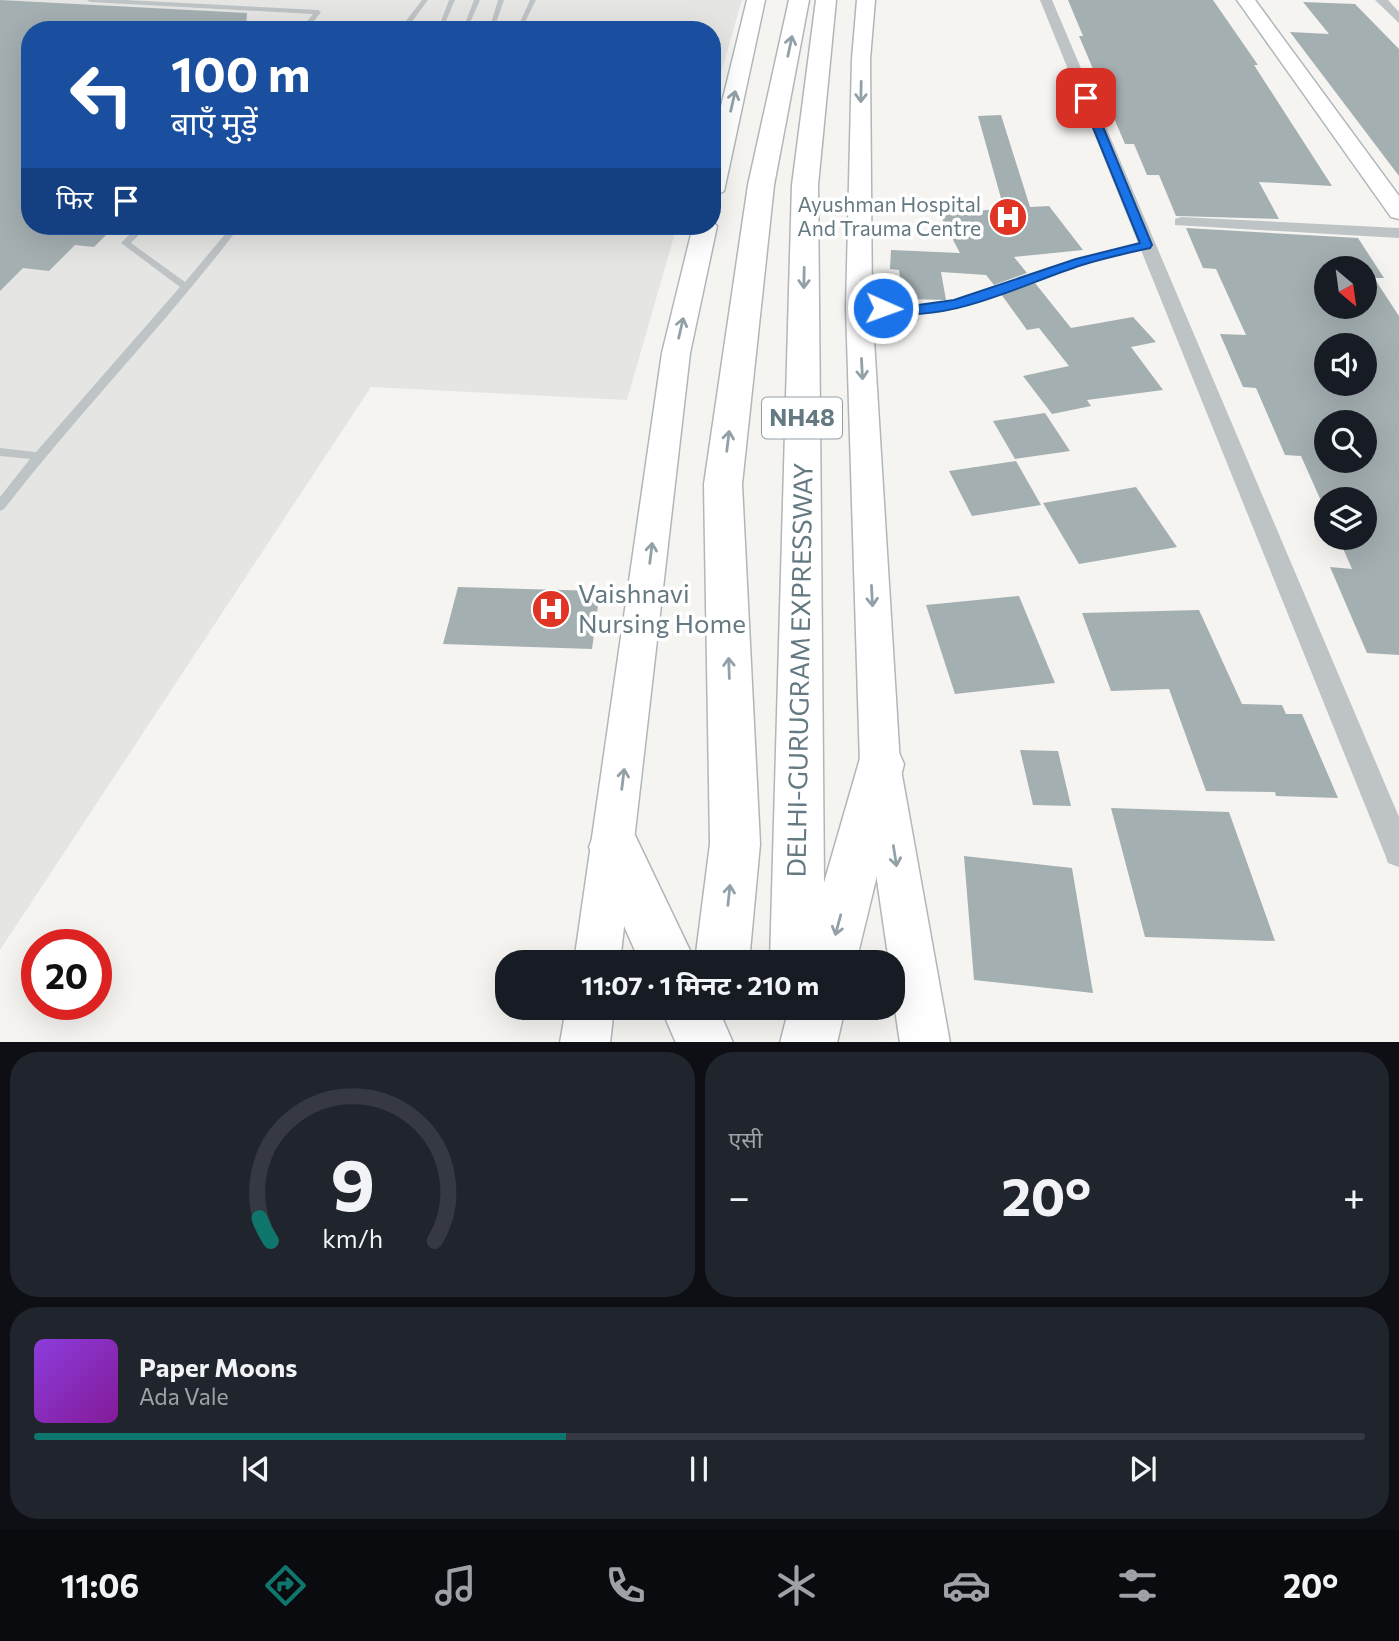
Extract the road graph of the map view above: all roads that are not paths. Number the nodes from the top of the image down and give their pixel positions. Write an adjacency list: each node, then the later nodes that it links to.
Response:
1 (90, 0): 16 (lane)
2 (253, 0): 16 (lane)
3 (425, 0): 19 (lane)
4 (452, 0): 20 (lane)
5 (477, 0): 21 (lane)
6 (501, 0): 22 (lane)
7 (534, 0): 23 (lane)
8 (756, 0): 25 (main road, one-way to 8)
9 (799, 0): 43 (highway, NH48, one-way to 9)
10 (826, 0): 44 (highway, DELHI-GURUGRAM EXPRESSWAY / NH48, one-way to 44)
11 (866, 0): 24 (main road)
12 (880, 0): 24 (main road)
13 (1046, 0): 32 (street)
14 (1247, 0): 26 (main road)
15 (1381, 0): 17 (street)
16 (244, 8): 18 (lane)
17 (1399, 19)
18 (310, 21)
19 (409, 21)
20 (443, 21)
21 (468, 21)
22 (494, 21)
23 (523, 21)
24 (864, 46): 34 (main road, one-way to 34)
25 (721, 152)
26 (1399, 212)
27 (1181, 222): 28 (street)
28 (1399, 233)
29 (134, 235): 33 (lane)
30 (229, 235): 33 (lane)
31 (703, 235): 39 (main road, one-way to 31)
32 (1146, 245): 34 (lane); 40 (street)
33 (186, 287): 36 (lane)
34 (859, 307): 38 (main road, one-way to 38)
35 (0, 452): 36 (lane)
36 (40, 457): 37 (lane)
37 (0, 506)
38 (880, 764): 45 (highway, one-way to 45); 56 (main road, one-way to 56)
39 (614, 847): 41 (main road); 42 (highway)
40 (1399, 852)
41 (599, 950)
42 (662, 950)
43 (723, 950)
44 (797, 950)
45 (832, 950)
46 (588, 1020): 51 (main road)
47 (695, 1020): 52 (highway)
48 (716, 1020): 53 (highway)
49 (796, 1020): 54 (highway)
50 (814, 1020): 55 (highway)
51 (585, 1042)
52 (705, 1042)
53 (713, 1042)
54 (796, 1042)
55 (808, 1042)
56 (925, 1042)

